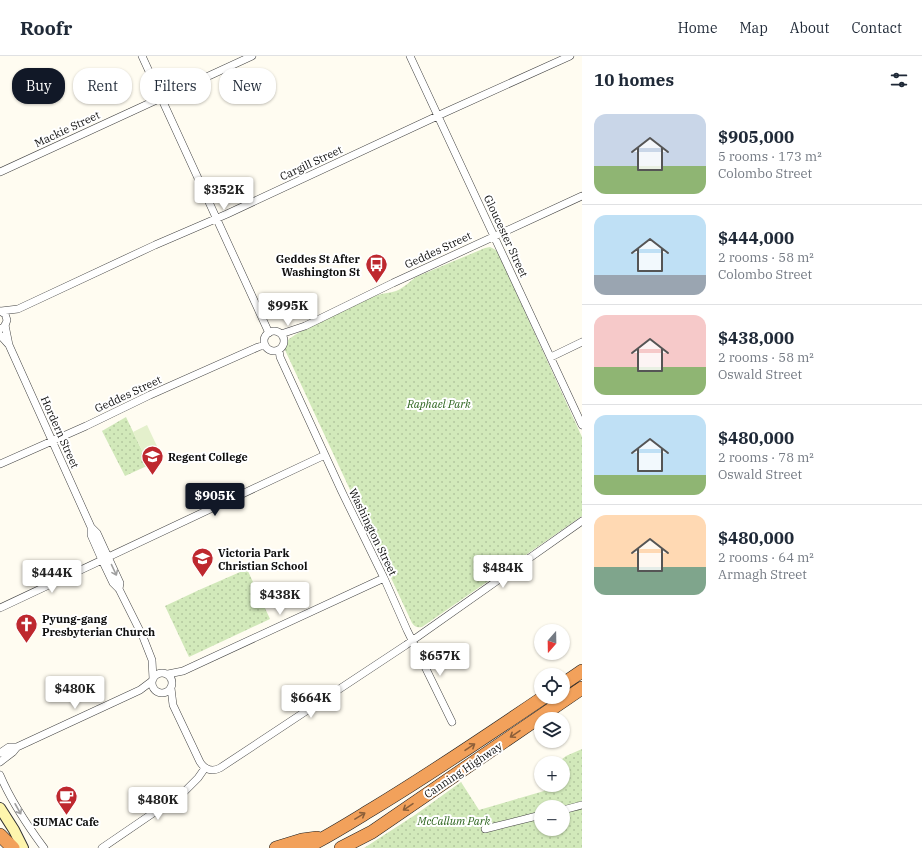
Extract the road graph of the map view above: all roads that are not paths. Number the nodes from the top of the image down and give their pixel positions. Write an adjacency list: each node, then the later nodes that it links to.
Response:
1 (142, 56): 5 (street)
2 (252, 56): 6 (street, Mackie Street)
3 (410, 56): 9 (street, Gloucester Street)
4 (570, 56): 9 (street, Cargill Street)
5 (148, 68)
6 (211, 75)
7 (149, 104): 10 (street, Mackie Street)
8 (165, 104): 12 (street)
9 (438, 116): 12 (street, Cargill Street); 13 (street, Gloucester Street)
10 (0, 172)
11 (582, 196): 13 (street, Geddes Street)
12 (218, 219): 14 (street, Cargill Street); 18 (street)
13 (494, 237): 17 (street, Geddes Street); 26 (street, Gloucester Street)
14 (18, 309): 15 (street, Cargill Street); 16 (street, Cargill Street)
15 (1, 311): 16 (street)
16 (4, 325): 23 (street, Hordern Street)
17 (305, 326): 19 (street, Geddes Street); 22 (street, Geddes Street)
18 (269, 332): 19 (street); 24 (street)
19 (281, 334): 22 (street)
20 (0, 335): 23 (street, Hordern Street)
21 (582, 342): 26 (street)
22 (284, 343): 25 (street)
23 (9, 345): 28 (street, Hordern Street)
24 (265, 345): 25 (street); 28 (street, Geddes Street)
25 (278, 350): 29 (street, Washington Street)
26 (551, 357): 27 (street, Gloucester Street)
27 (582, 424)
28 (52, 441): 30 (street, Geddes Street); 32 (street, Hordern Street)
29 (325, 455): 32 (street); 33 (street, Washington Street)
30 (0, 464)
31 (582, 521): 35 (street)
32 (105, 558): 34 (street); 36 (street, Hordern Street)
33 (384, 578): 35 (street, Washington Street); 37 (street)
34 (0, 608)
35 (412, 640): 48 (street, Washington Street); 52 (street)
36 (152, 660): 39 (street, Hordern Street); 41 (street, Hordern Street)
37 (184, 671): 39 (street); 42 (street)
38 (582, 671): 40 (highway)
39 (166, 674): 41 (street); 42 (street)
40 (570, 679)
41 (152, 680): 44 (street); 45 (street)
42 (172, 685): 45 (street); 47 (street)
43 (582, 688): 59 (highway, Canning Highway, one-way to 59)
44 (140, 690): 45 (street); 49 (street)
45 (159, 692): 47 (street)
46 (534, 704): 61 (highway, Canning Highway, one-way to 46)
47 (173, 705): 52 (street)
48 (452, 722)
49 (16, 746): 50 (street); 51 (street)
50 (0, 753)
51 (0, 762)
52 (205, 768): 65 (street)
53 (0, 775): 64 (street, one-way to 64)
54 (582, 805): 56 (street)
55 (0, 808): 63 (main road)
56 (570, 808)
57 (534, 817): 58 (street)
58 (485, 829)
59 (372, 832): 68 (highway, Canning Highway); 69 (highway)
60 (0, 835): 62 (highway)
61 (326, 837): 66 (highway); 67 (highway, Canning Highway)
62 (13, 848)
63 (22, 848)
64 (44, 848)
65 (102, 848)
66 (276, 848)
67 (305, 848)
68 (341, 848)
69 (352, 848)

